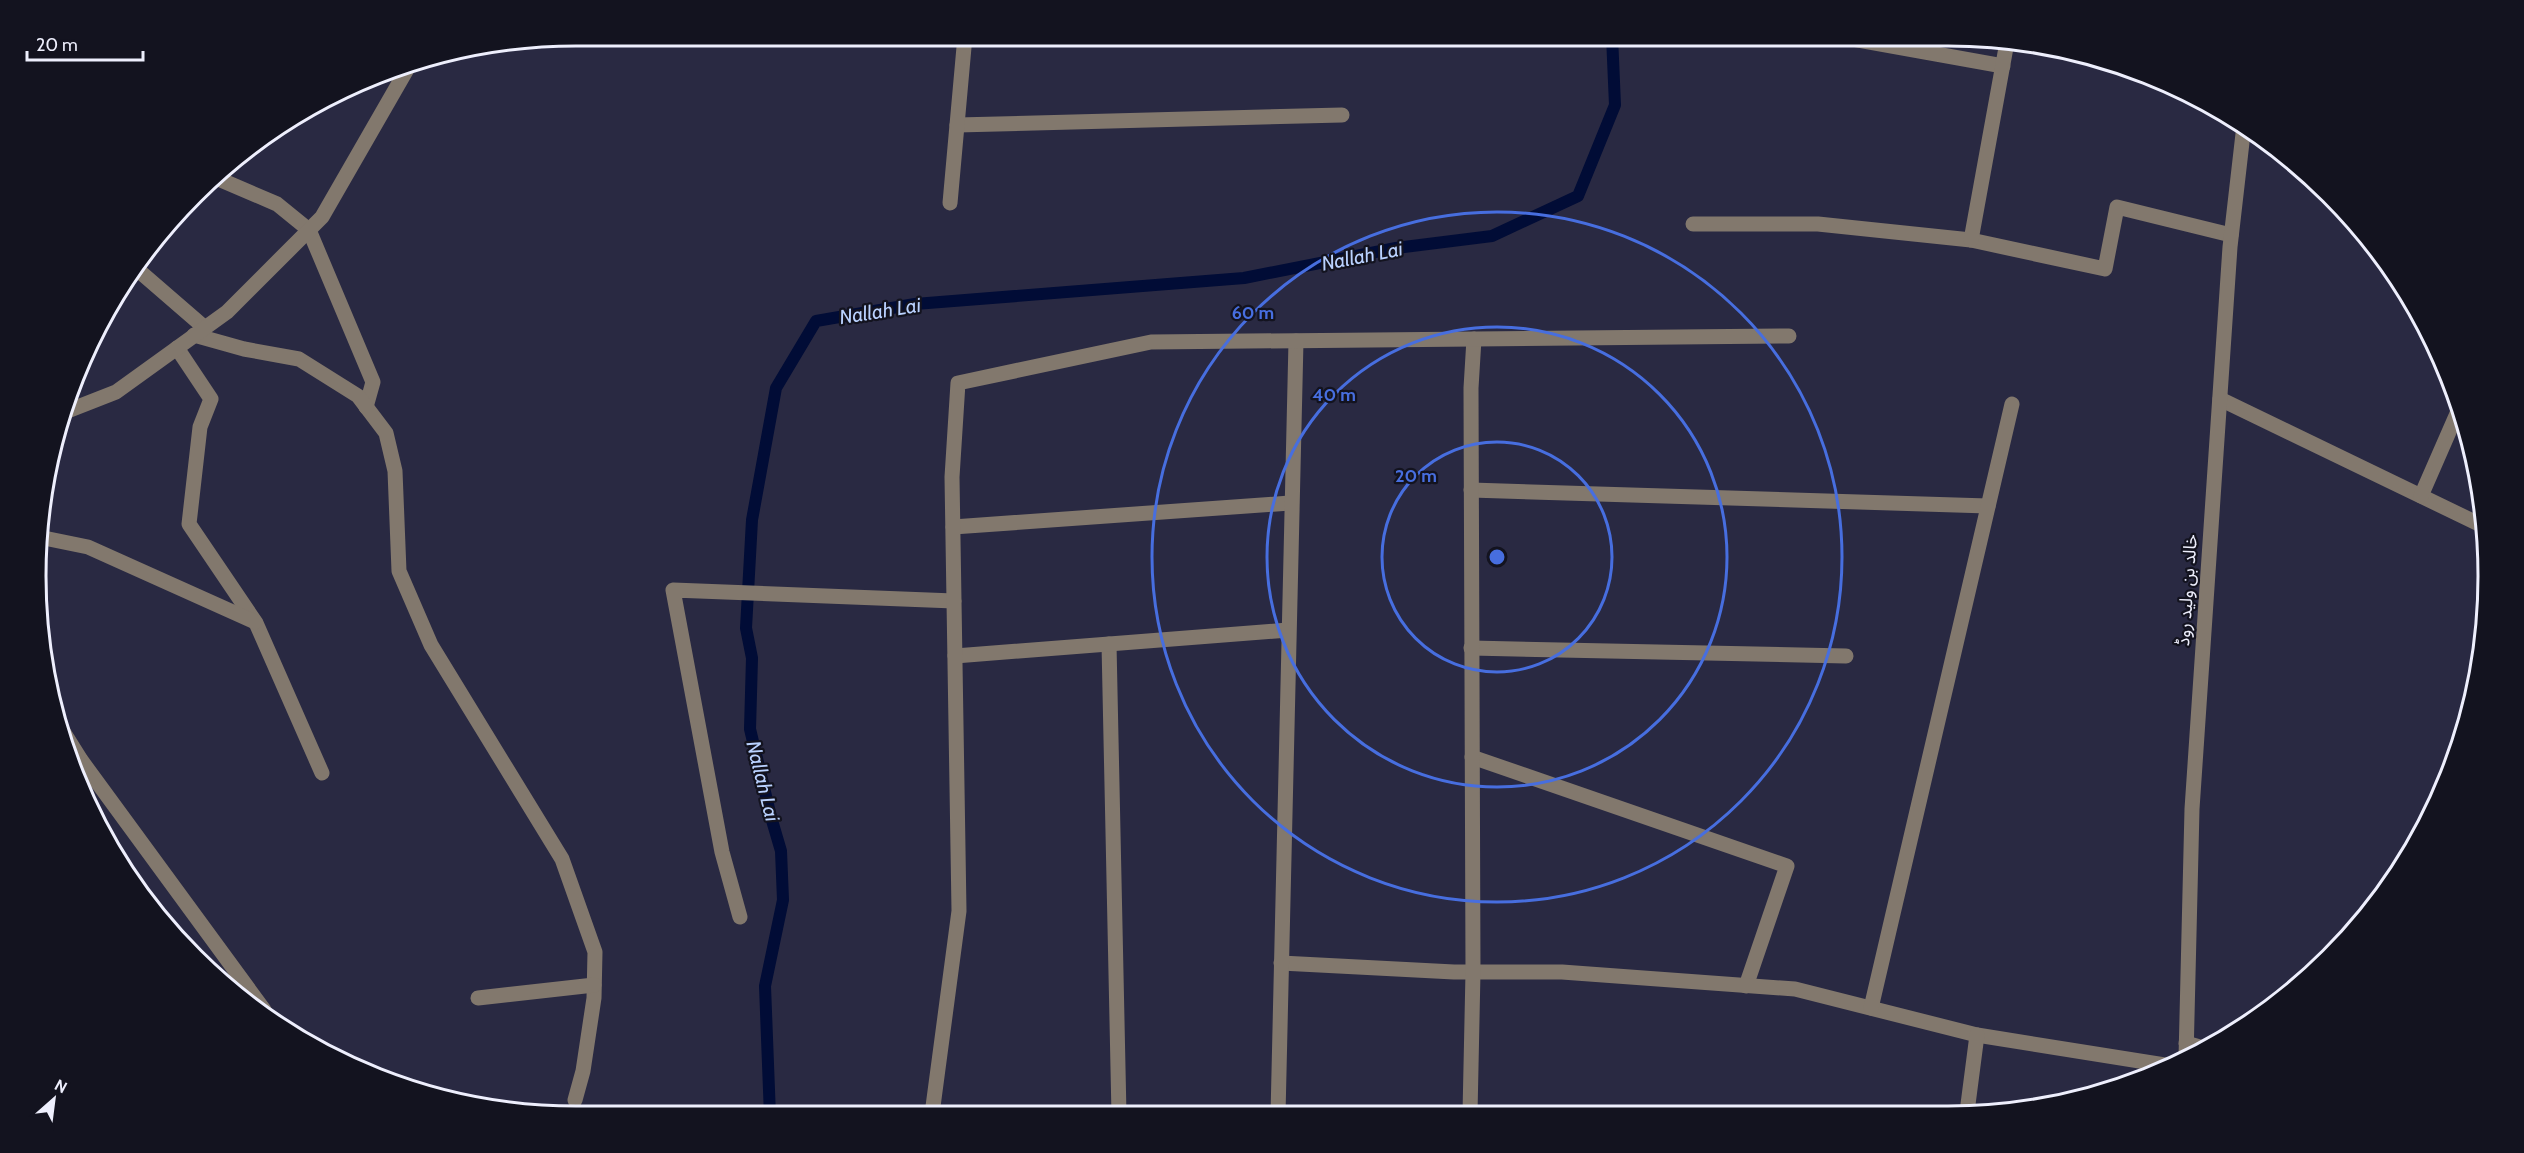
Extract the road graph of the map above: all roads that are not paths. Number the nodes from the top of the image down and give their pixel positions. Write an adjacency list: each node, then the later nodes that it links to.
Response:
1 (964, 46): 7 (street)
2 (1892, 46): 4 (street)
3 (2006, 50): 4 (street)
4 (2003, 66): 14 (street)
5 (402, 76): 12 (street)
6 (1342, 115): 7 (street)
7 (957, 125): 10 (street)
8 (2243, 136): 13 (street, خالد بن ولید روڈ)
9 (224, 181): 12 (street)
10 (950, 203)
11 (1694, 224): 14 (street)
12 (309, 230): 16 (street); 23 (street)
13 (2231, 235): 14 (street); 21 (street, خالد بن ولید روڈ)
14 (1971, 240)
15 (142, 274): 16 (street)
16 (200, 331): 20 (street); 23 (street)
17 (1789, 336): 18 (street)
18 (1474, 339): 19 (street); 26 (street)
19 (1296, 341): 28 (street); 31 (street)
20 (177, 348): 24 (street); 34 (street)
21 (2220, 399): 27 (street); 52 (street, خالد بن ولید روڈ)
22 (2012, 404): 29 (street)
23 (366, 407): 46 (street)
24 (74, 408)
25 (2454, 422): 27 (street)
26 (1471, 490): 29 (street); 37 (street)
27 (2421, 496): 30 (street)
28 (1290, 503): 31 (street); 35 (street)
29 (1988, 506): 50 (street)
30 (2474, 522)
31 (953, 528): 33 (street)
32 (48, 539): 34 (street)
33 (954, 601): 38 (street); 43 (street)
34 (256, 623): 42 (street)
35 (1288, 630): 36 (street); 44 (street)
36 (1109, 644): 38 (street); 57 (street)
37 (1471, 648): 39 (street); 41 (street)
38 (955, 656): 56 (street)
39 (1846, 656)
40 (78, 756): 48 (street)
41 (1472, 757): 45 (street); 47 (street)
42 (322, 772)
43 (740, 917)
44 (1281, 963): 45 (street); 58 (street)
45 (1473, 972): 47 (street); 59 (street)
46 (594, 985): 49 (street); 54 (street)
47 (1746, 986): 50 (street)
48 (255, 998)
49 (478, 998)
50 (1870, 1008): 51 (street)
51 (1977, 1035): 53 (street); 55 (street)
52 (2186, 1050)
53 (2156, 1064)
54 (574, 1100)
55 (1967, 1105)
56 (933, 1106)
57 (1119, 1106)
58 (1278, 1106)
59 (1470, 1106)

